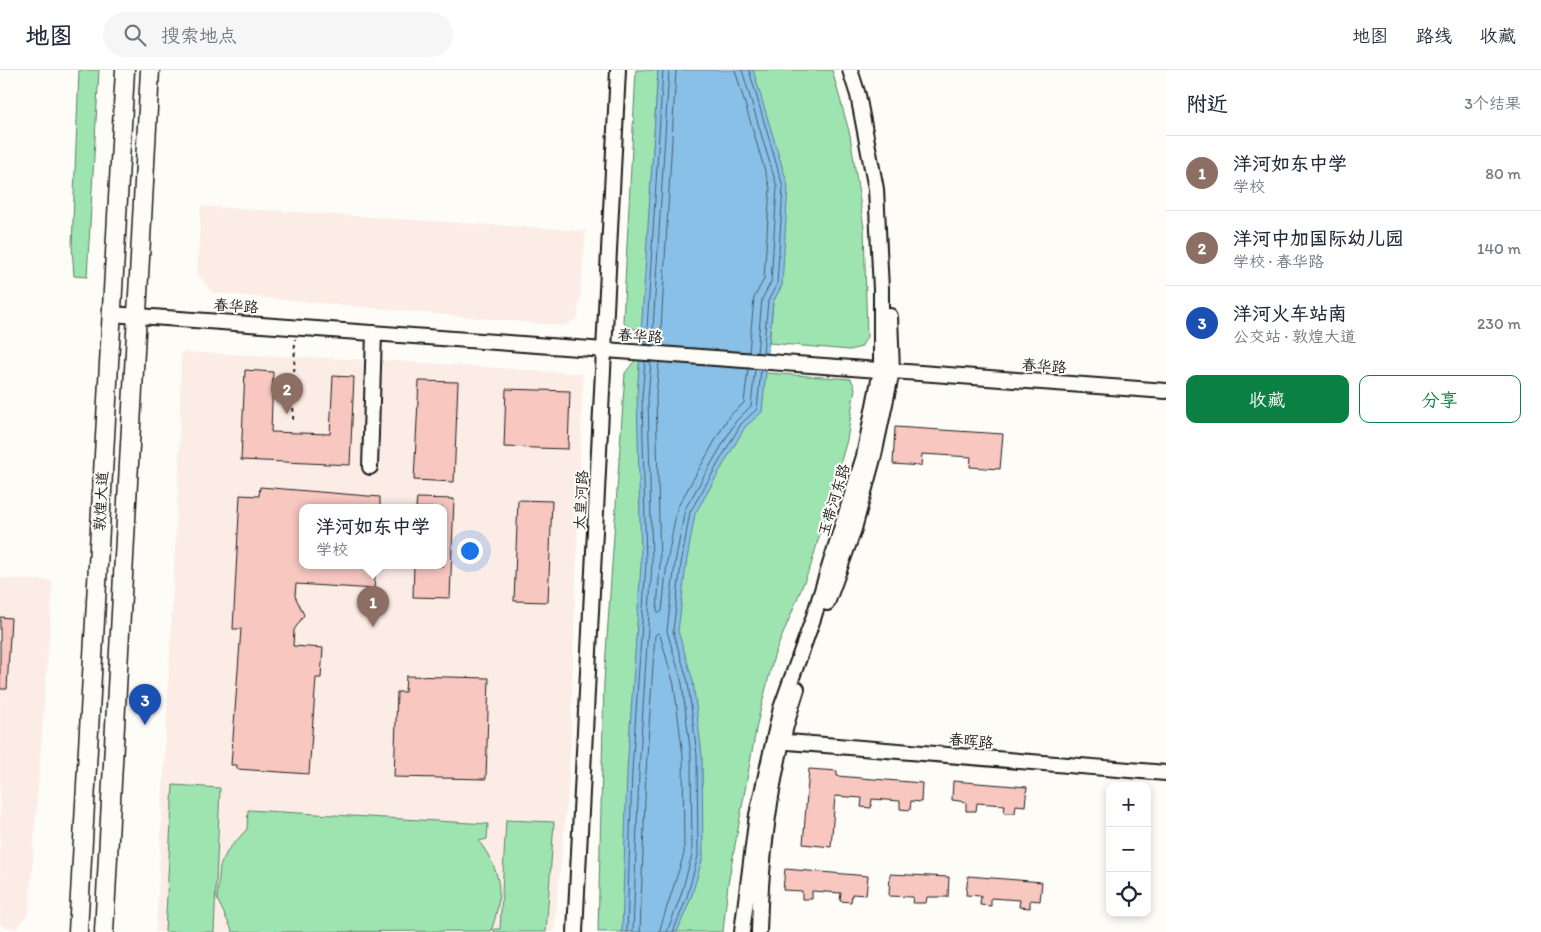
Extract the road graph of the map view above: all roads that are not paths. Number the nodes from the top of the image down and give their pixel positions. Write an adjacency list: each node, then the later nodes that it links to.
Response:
1 (125, 70): 6 (main road, 敦煌大道)
2 (150, 70): 7 (main road, 敦煌大道)
3 (618, 70): 9 (street, 太皇河路)
4 (850, 70): 10 (street, 玉带河东路)
5 (858, 70): 10 (street, 玉带河东路)
6 (111, 314): 7 (street, 春华路); 15 (main road, 敦煌大道)
7 (137, 316): 8 (street, 春华路); 16 (main road, 敦煌大道)
8 (374, 333): 9 (street, 春华路); 12 (street)
9 (606, 350): 10 (street, 春华路); 17 (street, 太皇河路)
10 (886, 370): 11 (street, 春华路); 13 (street, 玉带河东路)
11 (1166, 391)
12 (370, 467)
13 (778, 741): 14 (street, 春晖路); 18 (street, 玉带河东路); 19 (street, 玉带河东路)
14 (1166, 773)
15 (78, 932)
16 (104, 932)
17 (575, 932)
18 (742, 932)
19 (759, 932)

